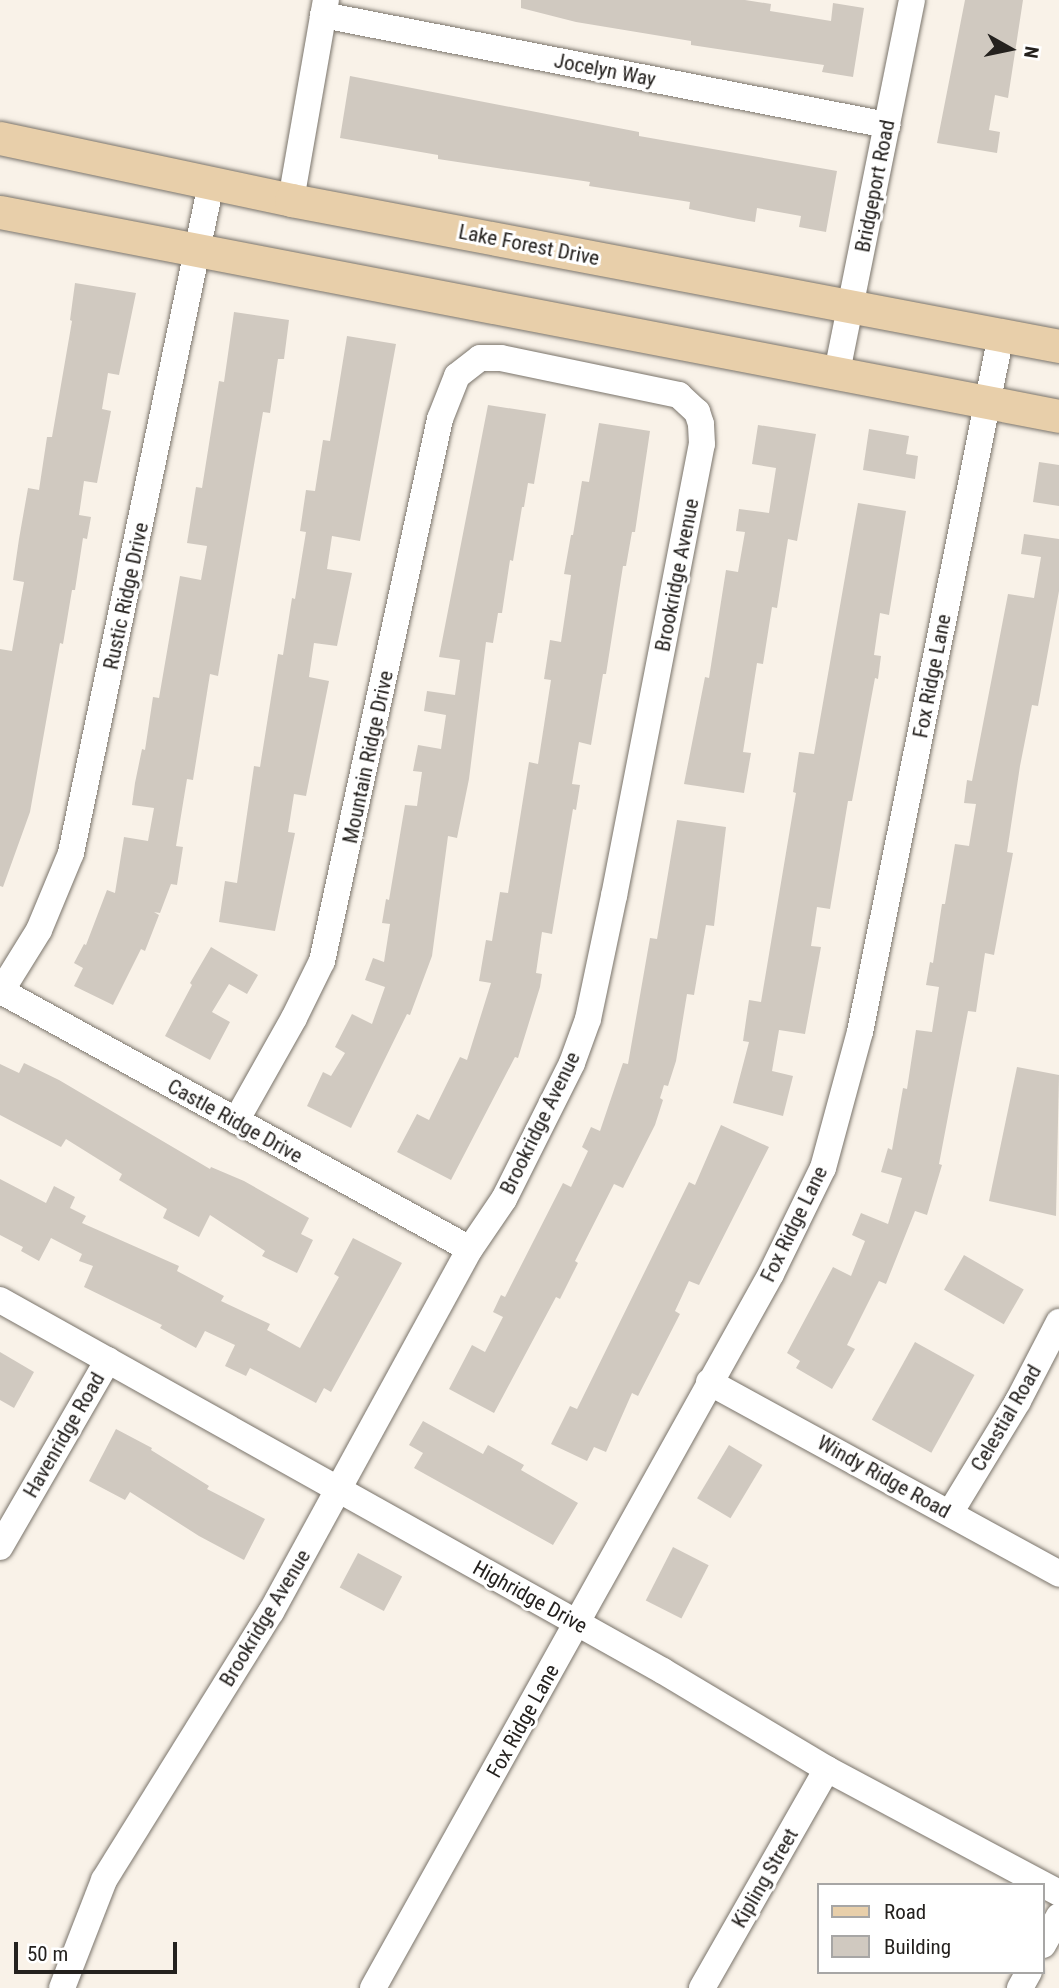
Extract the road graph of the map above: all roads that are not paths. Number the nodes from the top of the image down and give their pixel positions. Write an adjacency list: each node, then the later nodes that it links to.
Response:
1 (912, 0): 3 (street, Bridgeport Road)
2 (325, 7): 3 (street, Jocelyn Way); 6 (street)
3 (887, 125): 9 (street, Bridgeport Road)
4 (0, 138): 5 (main road, Lake Forest Drive)
5 (211, 184): 6 (main road, Lake Forest Drive); 8 (street, Rustic Ridge Drive)
6 (290, 200): 9 (main road, Lake Forest Drive)
7 (0, 212): 8 (main road)
8 (197, 251): 12 (main road); 16 (street, Rustic Ridge Drive)
9 (852, 306): 10 (main road, Lake Forest Drive); 12 (street, Bridgeport Road)
10 (1001, 335): 11 (main road, Lake Forest Drive); 14 (street, Fox Ridge Lane)
11 (1059, 346)
12 (837, 372): 14 (main road)
13 (457, 376): 17 (street, Mountain Ridge Drive); 18 (street, Brookridge Avenue)
14 (987, 401): 15 (main road); 22 (street, Fox Ridge Lane)
15 (1059, 416)
16 (1, 992): 17 (street, Castle Ridge Drive)
17 (236, 1121): 18 (street, Castle Ridge Drive)
18 (470, 1249): 23 (street, Brookridge Avenue)
19 (0, 1300): 21 (street, Highridge Drive)
20 (1059, 1321): 24 (street, Celestial Road)
21 (108, 1360): 23 (street, Highridge Drive); 25 (street, Havenridge Road)
22 (709, 1382): 24 (street, Windy Ridge Road); 27 (street, Fox Ridge Lane)
23 (338, 1490): 27 (street, Highridge Drive); 32 (street, Brookridge Avenue)
24 (950, 1513): 26 (street, Windy Ridge Road)
25 (0, 1548)
26 (1059, 1574)
27 (578, 1623): 28 (street, Highridge Drive); 33 (street, Fox Ridge Lane)
28 (827, 1769): 29 (street, Highridge Drive); 34 (street, Kipling Street)
29 (1040, 1883)
30 (1059, 1916): 31 (street)
31 (1045, 1941)
32 (62, 1988)
33 (373, 1988)
34 (702, 1988)

